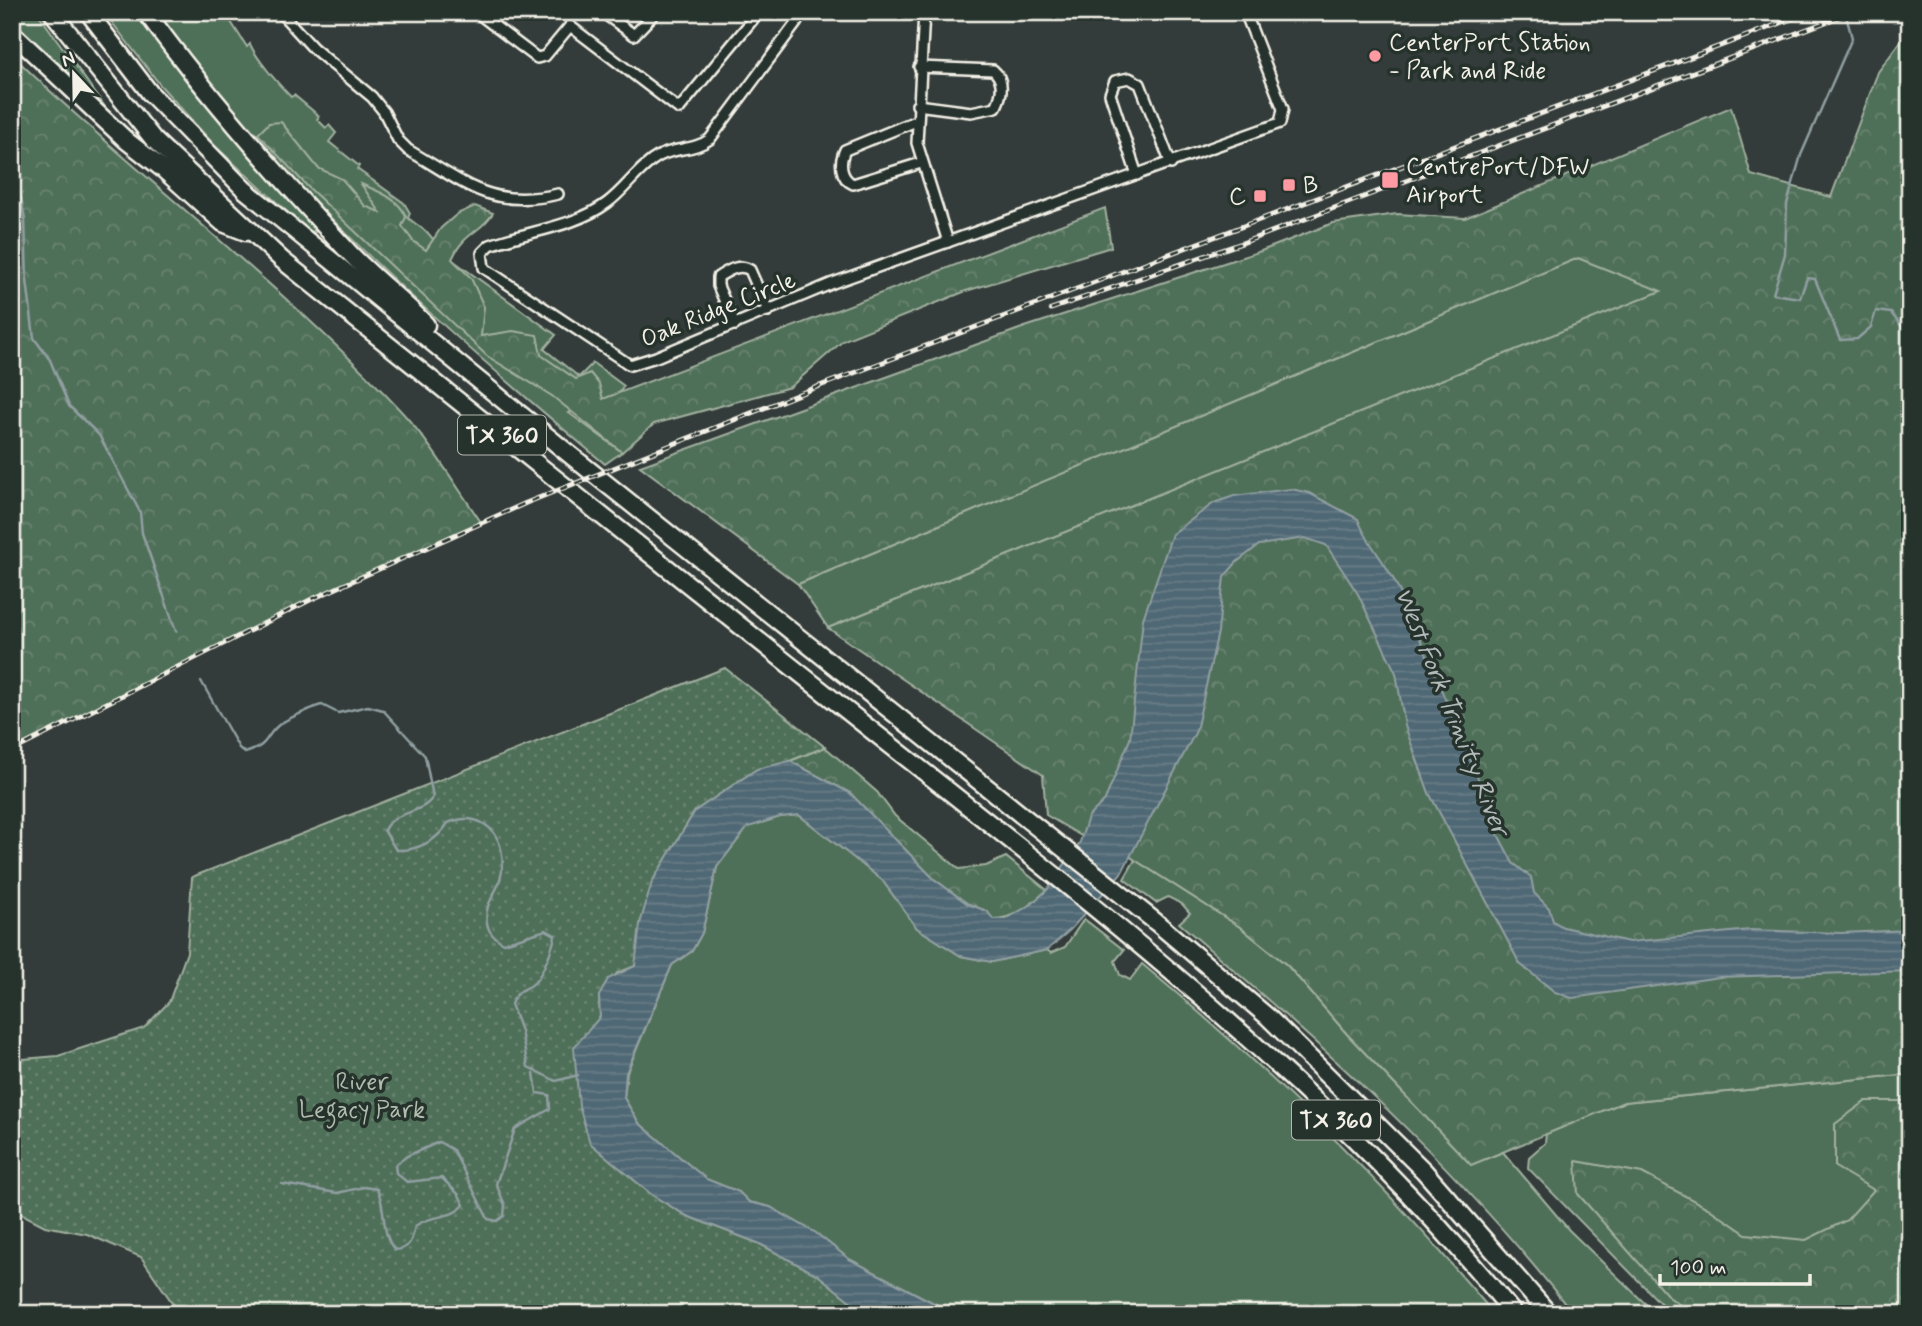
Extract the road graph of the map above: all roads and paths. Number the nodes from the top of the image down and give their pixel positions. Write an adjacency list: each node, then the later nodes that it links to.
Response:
1 (52, 12): 20 (highway, TX 360)
2 (88, 12): 24 (highway, TX 360)
3 (146, 12): 24 (highway)
4 (280, 12): 19 (street)
5 (476, 12): 8 (street)
6 (602, 12): 7 (street)
7 (656, 12)
8 (759, 12)
9 (794, 12): 23 (street, Oak Ridge Circle)
10 (924, 12): 13 (street)
11 (1245, 12): 17 (street, Oak Ridge Circle)
12 (12, 33): 20 (highway)
13 (919, 67): 14 (street); 14 (street)
14 (917, 105): 15 (street)
15 (916, 121): 16 (street); 16 (street)
16 (921, 163): 21 (street)
17 (1171, 164): 18 (street, Oak Ridge Circle); 18 (street)
18 (1137, 175): 21 (street, Oak Ridge Circle)
19 (558, 194)
20 (254, 235): 25 (highway, TX 360)
21 (948, 242): 22 (street, Oak Ridge Circle)
22 (768, 311): 23 (street, Oak Ridge Circle); 23 (street)
23 (735, 325)
24 (446, 353): 26 (highway, TX 360)
25 (1514, 1314)
26 (1549, 1314)

